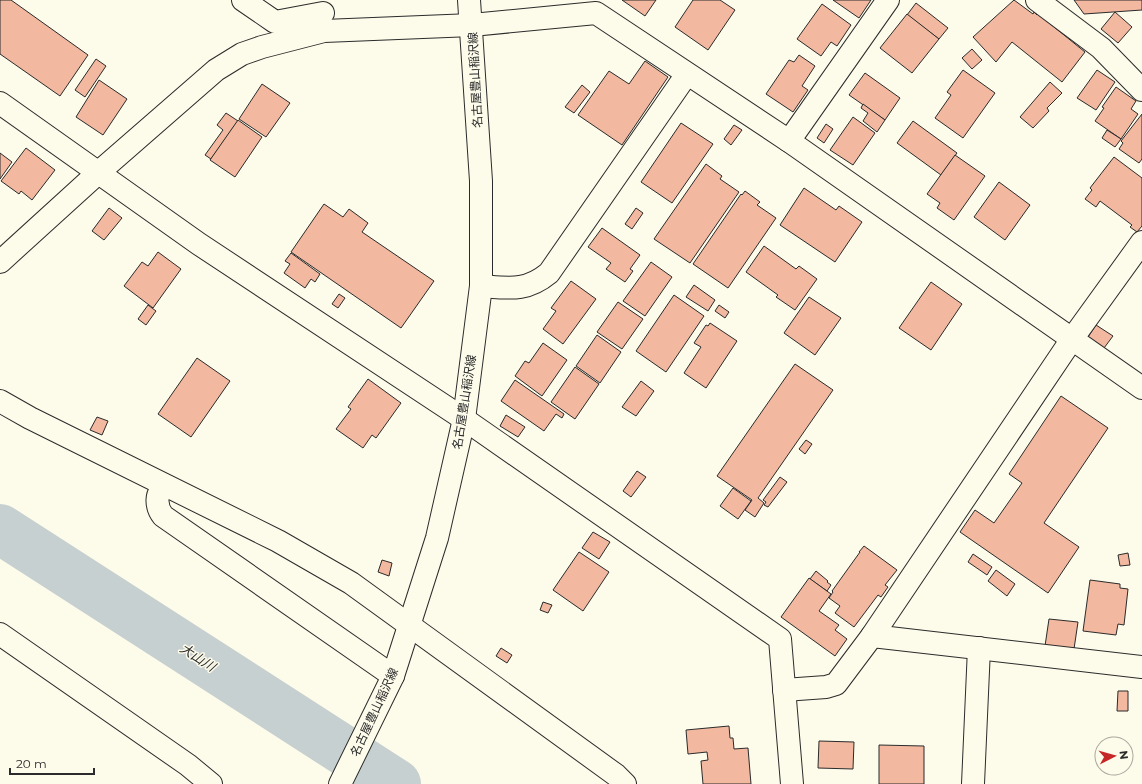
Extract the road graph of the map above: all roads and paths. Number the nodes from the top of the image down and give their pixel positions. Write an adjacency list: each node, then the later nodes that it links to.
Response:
1 (243, 0): 5 (street)
2 (470, 0): 6 (street, 名古屋豊山稲沢線)
3 (888, 0): 10 (street)
4 (1037, 0): 8 (street)
5 (323, 15): 6 (street); 11 (street)
6 (472, 25): 7 (street); 14 (street, 名古屋豊山稲沢線)
7 (687, 74): 10 (street); 14 (street)
8 (1142, 90)
9 (0, 103): 11 (street)
10 (789, 141): 15 (street)
11 (99, 172): 13 (street); 18 (street)
12 (1142, 242): 15 (street)
13 (0, 262)
14 (481, 286): 18 (street, 名古屋豊山稲沢線)
15 (1072, 339): 16 (street); 22 (street)
16 (1142, 388)
17 (0, 401): 19 (street)
18 (464, 419): 20 (street, 名古屋豊山稲沢線); 26 (street)
19 (167, 486): 20 (street); 25 (street)
20 (409, 625): 25 (street, 名古屋豊山稲沢線); 29 (street)
21 (0, 634): 27 (street)
22 (872, 636): 23 (street); 26 (street)
23 (979, 648): 24 (street); 31 (street)
24 (1142, 667)
25 (391, 680): 28 (street, 名古屋豊山稲沢線)
26 (784, 690): 30 (street)
27 (211, 784)
28 (340, 784)
29 (625, 784)
30 (792, 784)
31 (973, 784)

